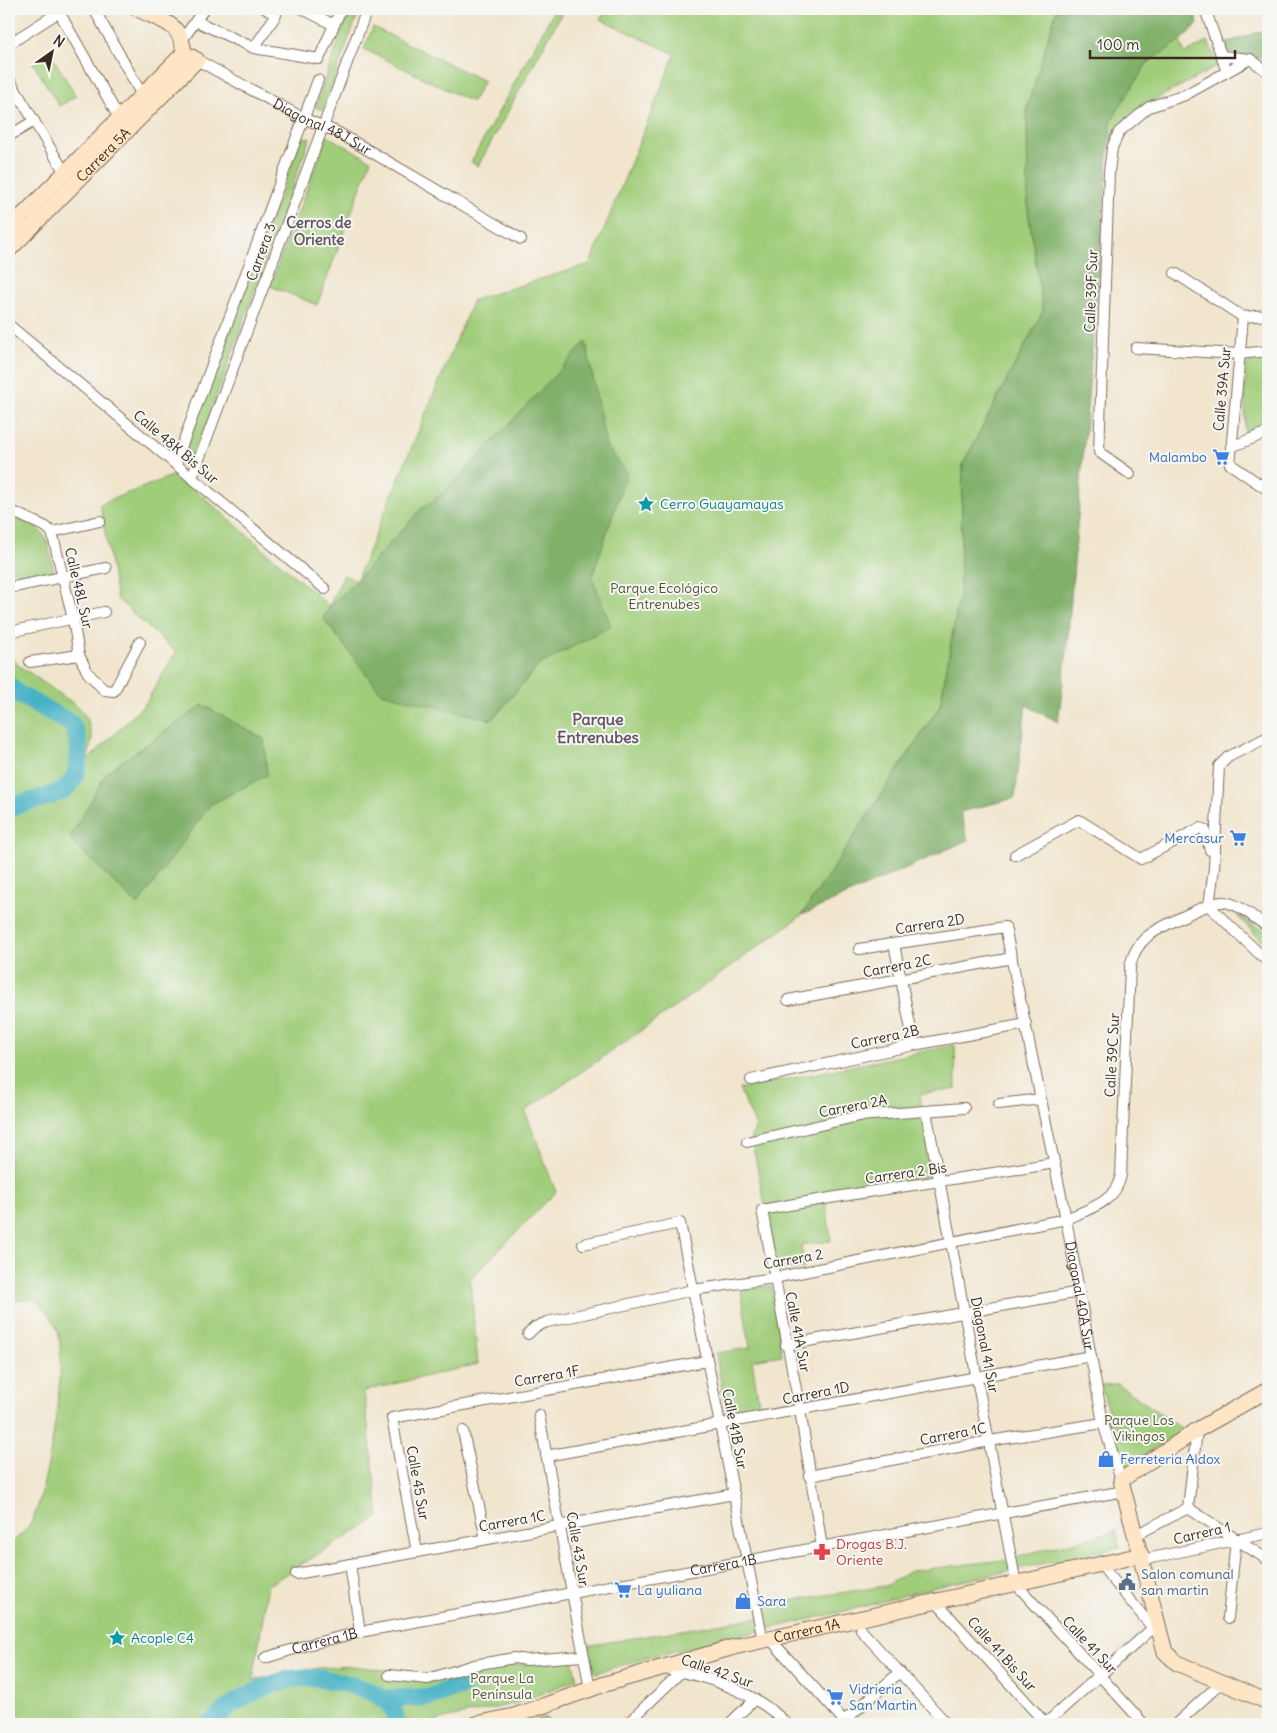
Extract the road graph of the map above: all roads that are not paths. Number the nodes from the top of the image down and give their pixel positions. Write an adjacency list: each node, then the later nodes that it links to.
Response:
1 (94, 9): 20 (street)
2 (204, 9): 9 (street, Carrera 5A)
3 (266, 9): 12 (street)
4 (303, 9): 10 (street)
5 (341, 9): 10 (street)
6 (367, 9): 24 (street, Carrera 3)
7 (1205, 9): 14 (street)
8 (143, 10): 13 (main road, Diagonal 48J Sur)
9 (196, 20): 12 (street); 13 (street, Carrera 5A)
10 (334, 25): 12 (street)
11 (9, 44): 21 (street)
12 (254, 48)
13 (188, 51): 20 (main road, Carrera 5A); 22 (street, Diagonal 48J Sur); 29 (main road, Carrera 5A)
14 (1222, 56): 15 (street); 16 (street)
15 (1250, 59): 16 (street); 17 (street)
16 (1227, 72): 40 (street, Calle 39F Sur)
17 (1268, 72)
18 (9, 80): 23 (street)
19 (318, 80): 22 (street, Carrera 3)
20 (142, 96): 21 (main road, Carrera 5A)
21 (119, 118): 26 (main road, Carrera 5A)
22 (303, 118): 24 (street, Diagonal 48J Sur); 39 (street, Carrera 3)
23 (34, 121): 25 (street); 26 (street)
24 (323, 125): 28 (street, Diagonal 48J Sur); 41 (street, Carrera 3)
25 (9, 136)
26 (65, 173): 27 (main road, Carrera 5A)
27 (9, 229)
28 (521, 239)
29 (9, 250)
30 (1175, 272): 32 (street)
31 (1268, 315): 32 (street)
32 (1243, 317): 36 (street, Calle 39A Sur)
33 (9, 325): 39 (street, Calle 48K Bis Sur)
34 (1136, 348): 36 (street)
35 (1268, 351): 36 (street)
36 (1240, 354): 38 (street, Calle 39A Sur)
37 (1268, 432): 38 (street)
38 (1231, 446): 42 (street, Calle 39A Sur)
39 (176, 464): 41 (street, Calle 48K Bis Sur)
40 (1130, 474)
41 (192, 478): 49 (street, Calle 48K Bis Sur)
42 (1268, 490)
43 (9, 510): 45 (street, Calle 48L Sur)
44 (100, 521): 45 (street)
45 (52, 532): 47 (street, Calle 48L Sur)
46 (106, 568): 47 (street)
47 (63, 578): 48 (street); 51 (street, Calle 48L Sur)
48 (9, 588)
49 (325, 589)
50 (104, 612): 51 (street)
51 (73, 619): 52 (street); 54 (street, Calle 48L Sur)
52 (9, 632)
53 (140, 642): 54 (street, Calle 48L Sur)
54 (79, 655): 55 (street)
55 (30, 662)
56 (1268, 737): 57 (street)
57 (1215, 851): 58 (street); 59 (street)
58 (1015, 856)
59 (1209, 906): 61 (street); 65 (street); 79 (street, Calle 39C Sur)
60 (1005, 927): 62 (street, Carrera 2D); 64 (street, Diagonal 40A Sur)
61 (1268, 928)
62 (894, 944): 63 (street, Carrera 2D); 66 (street)
63 (859, 949)
64 (1012, 958): 66 (street, Carrera 2C); 68 (street, Diagonal 40A Sur)
65 (1268, 962)
66 (902, 979): 67 (street, Carrera 2C); 69 (street)
67 (788, 1000)
68 (1026, 1024): 69 (street, Carrera 2B); 71 (street, Diagonal 40A Sur)
69 (914, 1045): 70 (street, Carrera 2B)
70 (751, 1080)
71 (1041, 1098): 72 (street); 76 (street, Diagonal 40A Sur)
72 (999, 1104)
73 (964, 1108): 74 (street, Carrera 2A)
74 (926, 1111): 75 (street, Carrera 2A); 77 (street, Diagonal 41 Sur)
75 (747, 1142)
76 (1054, 1163): 77 (street, Carrera 2 Bis); 79 (street, Diagonal 40A Sur)
77 (940, 1182): 78 (street, Carrera 2 Bis); 80 (street, Diagonal 41 Sur)
78 (762, 1210): 82 (street, Calle 41A Sur)
79 (1066, 1219): 80 (street, Carrera 2); 84 (street, Diagonal 40A Sur)
80 (951, 1243): 82 (street, Carrera 2); 85 (street, Diagonal 41 Sur)
81 (583, 1244): 83 (street, Calle 41B Sur)
82 (774, 1278): 83 (street, Carrera 2); 87 (street, Calle 41A Sur)
83 (693, 1290): 86 (street, Carrera 2); 89 (street, Calle 41B Sur)
84 (1079, 1292): 85 (street); 88 (street, Diagonal 40A Sur)
85 (964, 1312): 87 (street); 90 (street, Diagonal 41 Sur)
86 (528, 1334)
87 (786, 1345): 92 (street, Calle 41A Sur)
88 (1091, 1356): 90 (street, Carrera 1D); 95 (street, Diagonal 40A Sur)
89 (707, 1361): 94 (street, Carrera 1F); 96 (street, Calle 41B Sur)
90 (977, 1376): 92 (street, Carrera 1D); 99 (street, Diagonal 41 Sur)
91 (1268, 1390): 97 (main road, Carrera 1B)
92 (800, 1410): 96 (street, Carrera 1D); 101 (street, Calle 41A Sur)
93 (539, 1415): 100 (street, Calle 43 Sur)
94 (392, 1418): 112 (street, Calle 45 Sur)
95 (1104, 1423): 99 (street, Carrera 1C); 102 (street, Diagonal 40A Sur)
96 (720, 1424): 100 (street, Carrera 1D); 103 (street, Calle 41B Sur)
97 (1197, 1430): 102 (main road, Carrera 1B); 104 (street)
98 (463, 1431): 109 (street)
99 (989, 1441): 101 (street, Carrera 1C); 105 (street, Diagonal 41 Sur)
100 (546, 1456): 106 (street, Calle 43 Sur)
101 (809, 1476): 111 (street, Calle 41A Sur)
102 (1122, 1485): 105 (street, Carrera 1B); 108 (main road, Diagonal 40A Sur)
103 (734, 1494): 106 (street, Carrera 1C); 115 (street, Calle 41B Sur)
104 (1188, 1508): 108 (street); 110 (street)
105 (1002, 1512): 111 (street, Carrera 1B); 119 (street, Diagonal 41 Sur)
106 (559, 1526): 109 (street, Carrera 1C); 120 (street, Calle 43 Sur)
107 (1268, 1533): 110 (street, Carrera 1)
108 (1136, 1535): 113 (main road, Diagonal 40A Sur)
109 (486, 1539): 112 (street, Carrera 1C)
110 (1236, 1539): 113 (street, Carrera 1); 114 (street); 122 (street)
111 (822, 1547): 115 (street, Carrera 1B)
112 (417, 1552): 116 (street, Carrera 1C)
113 (1142, 1558): 117 (main road, Carrera 1A); 125 (main road, Diagonal 40A Sur)
114 (1268, 1560)
115 (747, 1561): 120 (street, Carrera 1B); 126 (street, Calle 41B Sur)
116 (350, 1564): 118 (street, Carrera 1C); 124 (street)
117 (1100, 1565): 119 (main road, Carrera 1A); 125 (street)
118 (296, 1574)
119 (1016, 1584): 121 (main road, Carrera 1A); 133 (street, Calle 41 Sur)
120 (572, 1593): 124 (street, Carrera 1B); 127 (street, Calle 43 Sur)
121 (937, 1603): 126 (main road, Carrera 1A); 146 (street, Calle 41 Bis Sur)
122 (1228, 1618)
123 (860, 1630): 131 (street)
124 (360, 1632): 128 (street, Carrera 1B)
125 (1157, 1633): 133 (street); 134 (main road, Diagonal 40A Sur)
126 (766, 1640): 129 (main road, Carrera 1A); 139 (street)
127 (583, 1656): 132 (street); 135 (street, Calle 43 Sur)
128 (265, 1658)
129 (660, 1668): 130 (street, Calle 42 Sur); 135 (main road, Carrera 1A)
130 (682, 1671): 136 (street, Calle 42 Sur); 140 (street)
131 (900, 1672): 139 (street); 145 (street)
132 (389, 1675)
133 (1100, 1675): 146 (street); 147 (street, Calle 41 Sur)
134 (1222, 1682): 137 (main road); 148 (street)
135 (590, 1689): 138 (main road, Carrera 1A)
136 (755, 1699): 142 (street); 143 (street, Calle 42 Sur)
137 (1268, 1702)
138 (517, 1720): 141 (main road, Carrera 1A)
139 (844, 1721): 144 (street)
140 (629, 1722)
141 (476, 1724)
142 (729, 1724)
143 (787, 1724)
144 (832, 1724)
145 (947, 1724)
146 (1046, 1724)
147 (1144, 1724)
148 (1176, 1724)

